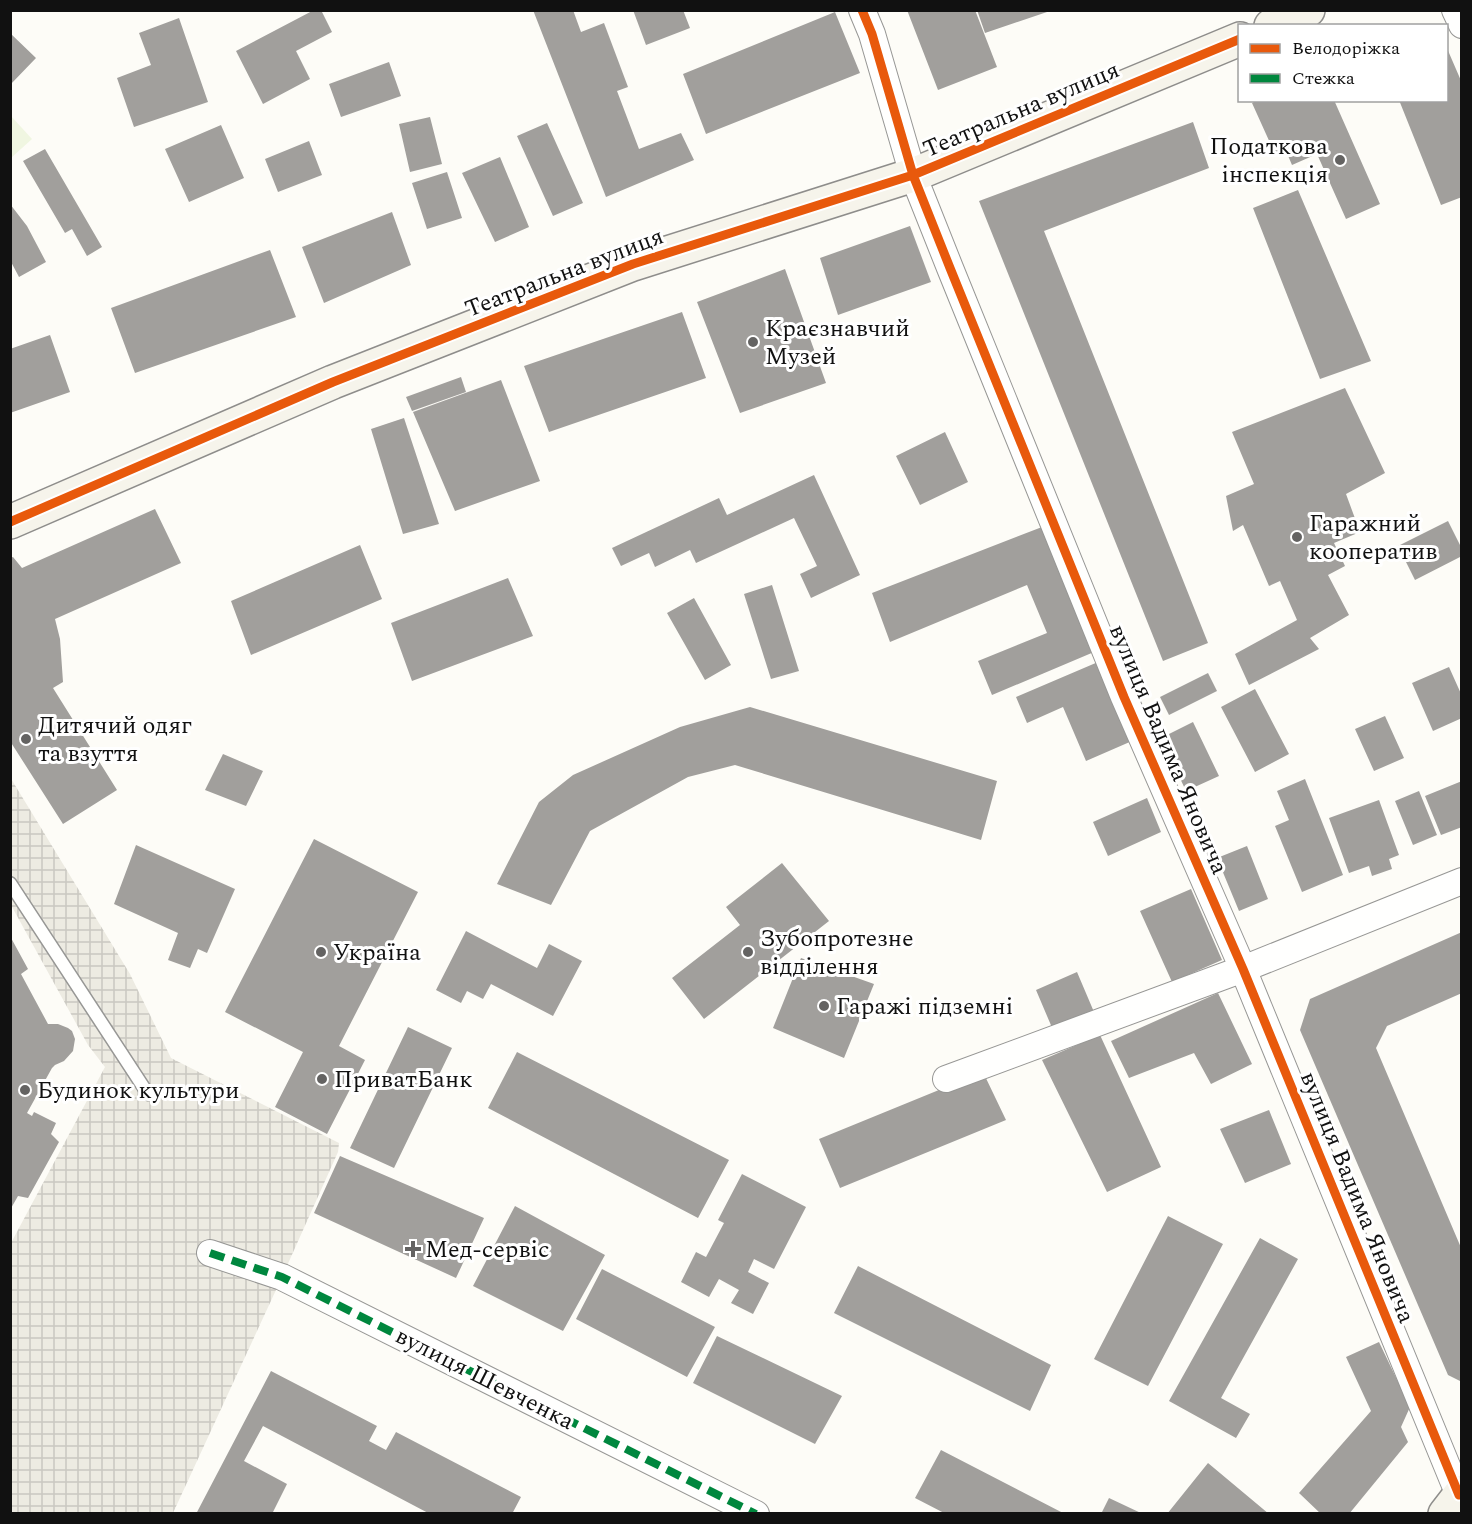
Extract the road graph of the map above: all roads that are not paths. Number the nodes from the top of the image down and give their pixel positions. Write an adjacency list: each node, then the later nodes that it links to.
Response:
1 (862, 10): 7 (street, вулиця Вадима Яновича)
2 (1308, 10): 4 (street)
3 (1455, 10): 5 (street)
4 (1276, 24)
5 (1461, 25)
6 (1238, 39): 7 (street, Театральна вулиця)
7 (913, 175): 8 (street, Театральна вулиця); 11 (street, вулиця Вадима Яновича)
8 (10, 522)
9 (1461, 882): 11 (street)
10 (10, 883): 13 (lane)
11 (1243, 969): 12 (street); 15 (street, вулиця Вадима Яновича)
12 (946, 1079)
13 (148, 1094)
14 (210, 1253): 16 (street, вулиця Шевченка)
15 (1455, 1500)
16 (756, 1514)

